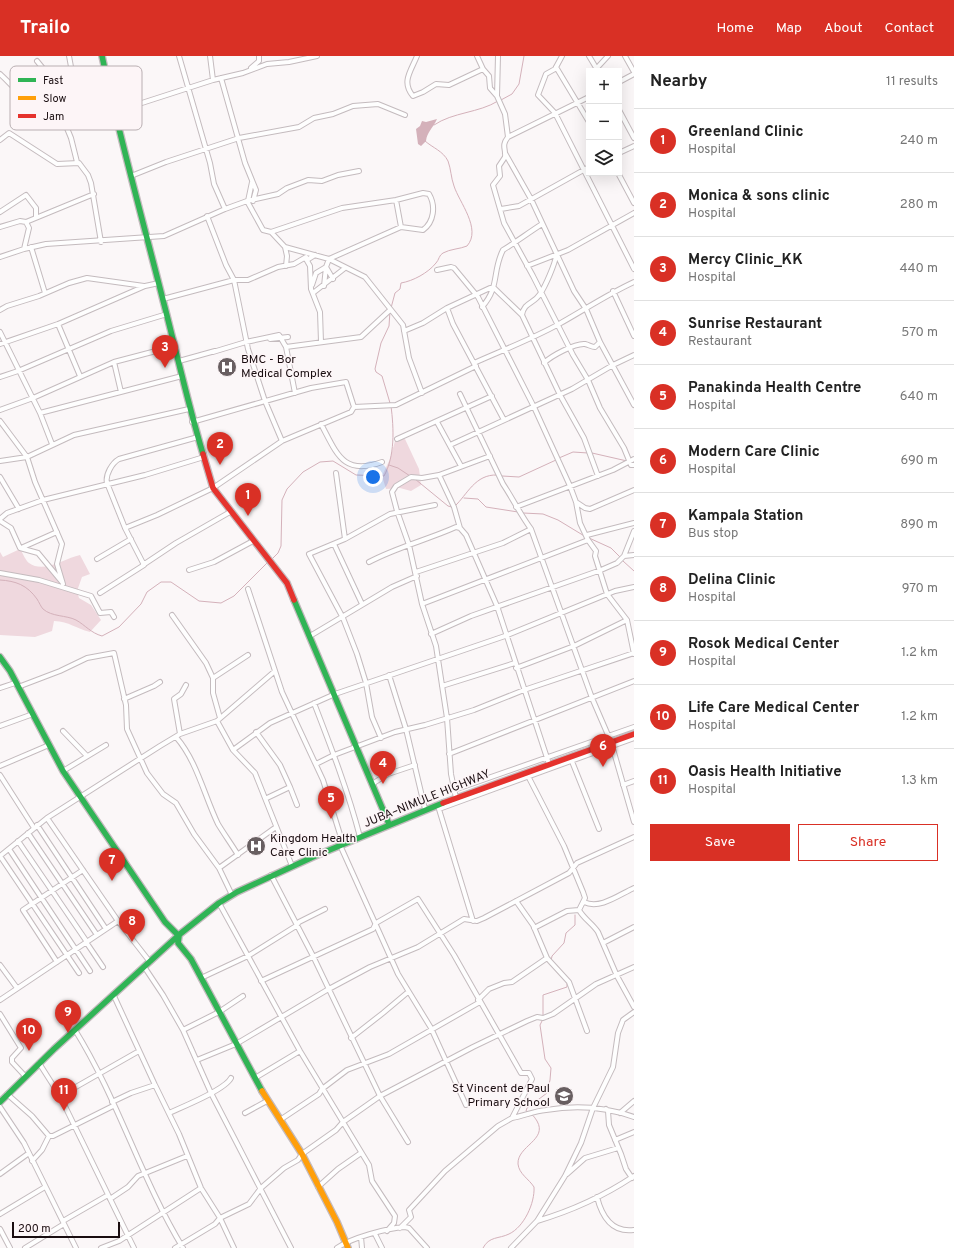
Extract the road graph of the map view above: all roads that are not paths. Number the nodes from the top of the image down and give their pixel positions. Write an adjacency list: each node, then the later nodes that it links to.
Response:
1 (69, 56): 16 (street)
2 (102, 56): 17 (street)
3 (179, 56): 29 (street)
4 (210, 56): 26 (street)
5 (259, 56): 22 (street)
6 (317, 56): 22 (street)
7 (417, 56): 21 (street)
8 (478, 56): 21 (street)
9 (498, 56): 30 (street)
10 (562, 56): 18 (street)
11 (590, 56): 19 (street)
12 (608, 56): 20 (street)
13 (624, 56): 23 (street)
14 (37, 61): 15 (street)
15 (41, 66)
16 (71, 66)
17 (104, 66)
18 (556, 67): 32 (street); 34 (street)
19 (596, 68)
20 (599, 68)
21 (483, 69): 30 (street)
22 (248, 70): 25 (street)
23 (634, 73): 27 (street)
24 (0, 74): 28 (street)
25 (221, 78): 26 (street); 41 (street)
26 (214, 80): 29 (street)
27 (622, 80)
28 (10, 83)
29 (189, 89): 33 (street); 46 (street)
30 (497, 96): 40 (street)
31 (586, 98): 32 (street)
32 (579, 102): 34 (street); 36 (street)
33 (142, 103)
34 (555, 113): 40 (street); 49 (street)
35 (404, 115): 41 (street)
36 (586, 116)
37 (622, 116): 42 (street)
38 (68, 130): 48 (street)
39 (119, 130): 51 (street)
40 (508, 137): 45 (street)
41 (239, 138): 46 (street); 53 (street)
42 (634, 138)
43 (0, 140): 48 (street)
44 (634, 146): 47 (street)
45 (503, 148): 56 (street); 61 (street)
46 (205, 150): 51 (street); 60 (street)
47 (622, 152)
48 (77, 162): 54 (street)
49 (584, 170): 56 (street); 70 (street)
50 (359, 171): 58 (street)
51 (131, 176): 72 (street)
52 (620, 176): 59 (street)
53 (252, 182): 57 (street); 58 (street)
54 (94, 194): 65 (street); 73 (street)
55 (396, 200): 69 (street); 69 (street); 71 (street)
56 (531, 200): 61 (street); 67 (street)
57 (247, 201): 58 (street); 60 (street); 71 (street)
58 (253, 201)
59 (634, 203)
60 (225, 209): 64 (street)
61 (501, 209): 74 (street)
62 (0, 212): 65 (street)
63 (634, 213): 70 (street)
64 (208, 216): 72 (street); 91 (street)
65 (36, 217): 66 (street)
66 (26, 222): 68 (street); 77 (street)
67 (542, 224): 74 (street); 80 (street)
68 (0, 227)
69 (401, 227): 83 (street)
70 (613, 227): 80 (street); 88 (street)
71 (271, 232): 76 (street)
72 (146, 237): 73 (street); 93 (street)
73 (101, 242): 75 (street)
74 (514, 244): 85 (street); 96 (street)
75 (31, 247): 77 (street); 99 (street)
76 (285, 247): 78 (street); 84 (street)
77 (24, 249): 81 (street)
78 (301, 252): 79 (street); 82 (street)
79 (314, 255): 82 (street); 83 (street)
80 (556, 255): 85 (street); 101 (street); 105 (street)
81 (0, 257)
82 (306, 258): 84 (street); 97 (street)
83 (329, 259): 86 (street); 87 (street)
84 (286, 266): 91 (street)
85 (527, 266): 101 (street)
86 (326, 267): 90 (street); 95 (street); 97 (street)
87 (345, 268): 90 (street); 107 (street)
88 (634, 269)
89 (436, 270): 100 (street)
90 (333, 279): 95 (street)
91 (234, 280): 102 (street); 118 (street)
92 (634, 282): 98 (street)
93 (159, 283): 94 (street); 102 (street)
94 (145, 286): 99 (street); 110 (street)
95 (324, 286): 97 (street)
96 (494, 288): 100 (street); 103 (street); 109 (street)
97 (312, 291): 119 (street)
98 (613, 291): 105 (street); 114 (street)
99 (45, 293): 106 (street)
100 (476, 293): 103 (street); 104 (street)
101 (540, 293): 109 (street); 111 (street)
102 (163, 299): 108 (street)
103 (482, 307): 126 (street)
104 (447, 308): 112 (street); 131 (street)
105 (586, 309): 111 (street); 120 (street)
106 (0, 310)
107 (390, 310): 112 (street); 119 (street)
108 (167, 314): 122 (street); 124 (street)
109 (522, 315): 116 (street)
110 (58, 324): 117 (street); 124 (street)
111 (558, 324): 116 (street); 125 (street)
112 (404, 331): 141 (street)
113 (0, 332): 117 (street)
114 (634, 336)
115 (288, 337): 118 (street)
116 (532, 337): 126 (street); 130 (street)
117 (5, 342): 121 (street); 133 (street)
118 (246, 342): 123 (street); 129 (street); 146 (street)
119 (321, 342): 123 (street)
120 (600, 342): 125 (street); 132 (street)
121 (0, 344)
122 (175, 346): 128 (street); 129 (street)
123 (286, 347): 140 (street)
124 (68, 348): 133 (street); 134 (street)
125 (570, 348): 130 (street); 138 (street)
126 (504, 350): 131 (street); 149 (street)
127 (634, 355): 132 (street)
128 (114, 362): 134 (street); 139 (street)
129 (179, 362): 135 (street)
130 (544, 363): 143 (street)
131 (475, 365): 137 (street); 141 (street); 144 (street)
132 (613, 365): 138 (street); 147 (street)
133 (18, 371): 136 (street); 145 (street)
134 (80, 376): 145 (street)
135 (182, 376): 139 (street); 151 (street)
136 (0, 377)
137 (482, 378)
138 (588, 380): 143 (street); 170 (street)
139 (121, 392): 153 (street)
140 (295, 393): 146 (street); 148 (street)
141 (422, 393): 148 (street)
142 (460, 394): 150 (street)
143 (560, 395): 149 (street); 176 (street)
144 (492, 396): 150 (street); 154 (street)
145 (33, 398): 152 (street); 153 (street)
146 (265, 401): 156 (street); 162 (street)
147 (634, 405)
148 (354, 407): 158 (street)
149 (534, 407): 154 (street); 179 (street)
150 (467, 408): 157 (street); 159 (street)
151 (189, 409): 156 (street); 163 (street)
152 (0, 410)
153 (40, 413): 163 (street)
154 (504, 420): 159 (street)
155 (0, 421): 166 (street)
156 (192, 422): 160 (street)
157 (437, 422): 161 (street); 164 (street)
158 (320, 424): 162 (street); 171 (street)
159 (478, 432): 164 (street); 165 (street)
160 (198, 437): 167 (street); 178 (street)
161 (397, 439)
162 (282, 441): 180 (street)
163 (52, 444): 166 (street)
164 (450, 445): 173 (street)
165 (490, 456): 173 (street); 185 (street)
166 (27, 457): 169 (street); 182 (street)
167 (204, 457): 178 (street); 180 (street)
168 (634, 459): 170 (street)
169 (0, 461)
170 (629, 461): 172 (street); 176 (street)
171 (382, 462)
172 (634, 465)
173 (462, 466): 175 (street)
174 (336, 474): 198 (street)
175 (439, 475): 188 (street); 192 (street)
176 (598, 476): 179 (street)
177 (0, 477): 186 (street)
178 (107, 483): 182 (street); 191 (street)
179 (570, 486): 183 (street); 185 (street)
180 (213, 488): 187 (street); 191 (street)
181 (634, 490): 183 (street)
182 (43, 500): 186 (street); 195 (street)
183 (576, 502): 196 (street)
184 (435, 505): 188 (street)
185 (516, 507): 193 (street)
186 (19, 509): 189 (street)
187 (230, 512): 199 (street); 210 (street)
188 (397, 512): 198 (street); 202 (street)
189 (0, 520): 203 (street)
190 (634, 522): 196 (street)
191 (126, 528): 197 (street)
192 (460, 528): 202 (street); 204 (street)
193 (531, 529): 204 (street); 208 (street)
194 (634, 531): 206 (street)
195 (57, 532): 203 (street); 217 (street)
196 (587, 535): 200 (street)
197 (131, 539): 207 (street); 210 (street)
198 (345, 539): 201 (street)
199 (253, 540): 211 (street); 233 (street)
200 (588, 540): 208 (street); 212 (street)
201 (334, 544): 224 (street); 230 (street)
202 (409, 545): 209 (street); 215 (street)
203 (20, 548): 217 (street)
204 (473, 552): 215 (street); 216 (street)
205 (634, 555): 206 (street)
206 (624, 556): 212 (street)
207 (97, 559)
208 (541, 559): 216 (street); 218 (street)
209 (369, 562)
210 (144, 565): 214 (street); 222 (street)
211 (189, 570)
212 (600, 570): 218 (street); 223 (street)
213 (0, 573): 220 (street)
214 (127, 573)
215 (416, 574): 224 (street); 225 (street)
216 (484, 580): 225 (street); 226 (street)
217 (63, 584): 220 (street)
218 (552, 586): 226 (street); 227 (street)
219 (634, 587): 223 (street)
220 (68, 588): 229 (street)
221 (248, 589): 242 (street)
222 (100, 593)
223 (607, 594): 227 (street); 231 (street)
224 (362, 604): 230 (street)
225 (422, 604): 232 (street)
226 (497, 606): 232 (street); 234 (street)
227 (562, 614): 234 (street); 235 (street)
228 (172, 615): 245 (street)
229 (114, 617)
230 (343, 618): 233 (street); 248 (street)
231 (627, 620): 235 (street); 236 (street)
232 (431, 634): 239 (street)
233 (310, 636): 254 (street)
234 (505, 636): 239 (street); 240 (street)
235 (574, 646): 241 (street); 243 (street)
236 (634, 653): 243 (street)
237 (248, 655): 245 (street)
238 (0, 657): 249 (street)
239 (438, 659): 244 (street); 251 (street)
240 (515, 662): 241 (street); 251 (street)
241 (516, 668): 253 (street)
242 (275, 671): 259 (street); 261 (street)
243 (582, 671): 253 (street); 255 (street)
244 (389, 675): 248 (street); 265 (street)
245 (213, 678): 261 (street)
246 (634, 681): 255 (street)
247 (160, 682): 256 (street)
248 (366, 682): 254 (street); 270 (street)
249 (17, 685): 252 (street); 256 (street); 258 (street)
250 (186, 686): 269 (street)
251 (442, 686): 260 (street)
252 (0, 688)
253 (524, 690): 260 (street); 262 (street)
254 (335, 694): 257 (street); 275 (street)
255 (592, 698): 262 (street); 272 (street)
256 (124, 699): 282 (street)
257 (314, 703): 259 (street); 278 (street)
258 (33, 714): 263 (street); 273 (street)
259 (291, 714): 267 (street); 283 (street)
260 (447, 718): 265 (street); 277 (street)
261 (219, 720): 269 (street); 276 (street)
262 (534, 720): 277 (street); 280 (street)
263 (0, 726)
264 (634, 727): 272 (street)
265 (406, 729): 270 (street); 285 (street)
266 (63, 731): 279 (street)
267 (256, 732): 276 (street); 293 (street)
268 (634, 734): 272 (street, JUBA–NIMULE HIGHWAY)
269 (178, 735): 282 (street); 313 (street)
270 (381, 738): 275 (street)
271 (634, 738): 272 (street)
272 (611, 741): 280 (street); 281 (street, JUBA–NIMULE HIGHWAY); 292 (street)
273 (49, 745): 286 (street); 287 (street)
274 (106, 745): 279 (street)
275 (356, 747): 278 (street); 291 (street)
276 (234, 750): 296 (street)
277 (449, 754): 294 (street)
278 (334, 755): 283 (street); 308 (street)
279 (87, 756): 287 (street)
280 (547, 758): 284 (street); 294 (street)
281 (571, 758): 284 (street, JUBA–NIMULE HIGHWAY); 289 (street); 306 (street)
282 (140, 759): 295 (street); 316 (street)
283 (316, 764): 311 (street)
284 (549, 764): 289 (street, JUBA–NIMULE HIGHWAY)
285 (415, 765): 291 (street); 300 (street)
286 (0, 766)
287 (63, 771): 295 (street)
288 (0, 774): 304 (street)
289 (527, 774): 297 (street, JUBA–NIMULE HIGHWAY); 299 (street); 317 (street)
290 (634, 781): 292 (street)
291 (372, 784): 303 (street)
292 (623, 785): 302 (street)
293 (290, 787): 296 (street); 298 (street)
294 (454, 790): 297 (street)
295 (80, 796): 301 (street); 341 (street)
296 (267, 798): 305 (street)
297 (456, 798): 299 (street, JUBA–NIMULE HIGHWAY)
298 (297, 805)
299 (438, 806): 300 (street, JUBA–NIMULE HIGHWAY); 333 (street)
300 (425, 809): 303 (street, JUBA–NIMULE HIGHWAY)
301 (47, 818): 304 (street); 318 (street)
302 (634, 822)
303 (388, 824): 308 (street, JUBA–NIMULE HIGHWAY)
304 (36, 827): 307 (street); 320 (street)
305 (276, 827): 313 (street); 315 (street)
306 (599, 829)
307 (28, 832): 310 (street); 321 (street)
308 (360, 837): 311 (street, JUBA–NIMULE HIGHWAY)
309 (634, 837): 317 (street)
310 (18, 841): 312 (street); 323 (street)
311 (341, 845): 315 (street, JUBA–NIMULE HIGHWAY); 334 (street)
312 (9, 850): 314 (street); 325 (street)
313 (238, 855): 316 (street)
314 (0, 856): 329 (street)
315 (292, 866): 319 (street, JUBA–NIMULE HIGHWAY)
316 (219, 868): 324 (street)
317 (573, 868): 326 (street); 327 (street)
318 (83, 870): 320 (street); 332 (street)
319 (271, 875): 324 (street, JUBA–NIMULE HIGHWAY); 335 (street)
320 (72, 877): 321 (street); 338 (street)
321 (63, 883): 323 (street); 340 (street)
322 (634, 888): 327 (street)
323 (52, 890): 325 (street); 342 (street)
324 (232, 895): 328 (street, JUBA–NIMULE HIGHWAY)
325 (42, 898): 329 (street); 344 (street)
326 (516, 901): 333 (street); 337 (street)
327 (584, 902): 331 (street)
328 (219, 903): 341 (street, JUBA–NIMULE HIGHWAY); 346 (street)
329 (33, 904): 345 (street); 350 (street)
330 (325, 909): 335 (street)
331 (579, 910): 337 (street); 343 (street)
332 (118, 921): 338 (street); 351 (street)
333 (473, 921): 339 (street)
334 (376, 924): 339 (street); 347 (street); 349 (street)
335 (296, 926): 346 (street); 347 (street)
336 (634, 927): 343 (street)
337 (534, 928): 348 (street)
338 (106, 929): 340 (street)
339 (440, 934): 349 (street); 368 (street)
340 (97, 935): 342 (street)
341 (179, 936): 351 (street, JUBA–NIMULE HIGHWAY); 359 (street)
342 (86, 942): 344 (street); 353 (street)
343 (603, 943): 358 (street)
344 (76, 949): 345 (street); 356 (street)
345 (67, 955): 350 (street); 357 (street)
346 (248, 956): 359 (street); 360 (street)
347 (313, 956): 360 (street); 362 (street)
348 (547, 958): 367 (street); 368 (street)
349 (391, 959): 362 (street); 363 (street)
350 (57, 962): 361 (street)
351 (150, 962): 355 (street, JUBA–NIMULE HIGHWAY)
352 (0, 965): 361 (street)
353 (103, 967)
354 (634, 967): 358 (street)
355 (145, 968): 364 (street, JUBA–NIMULE HIGHWAY); 376 (street)
356 (90, 971)
357 (79, 973)
358 (616, 976): 367 (street); 369 (street)
359 (201, 978): 370 (street)
360 (261, 981): 373 (street)
361 (17, 988): 366 (street)
362 (328, 990): 373 (street); 379 (street)
363 (408, 992): 374 (street); 379 (street)
364 (114, 996): 375 (street, JUBA–NIMULE HIGHWAY); 381 (street)
365 (243, 996): 370 (street)
366 (0, 1000)
367 (575, 1000): 377 (street); 378 (street)
368 (479, 1001): 374 (street); 378 (street)
369 (634, 1007)
370 (219, 1012): 376 (street); 380 (street)
371 (634, 1012): 403 (street)
372 (0, 1014): 388 (street)
373 (281, 1016): 380 (street); 382 (street)
374 (431, 1028): 384 (street); 386 (street)
375 (76, 1030): 385 (street, JUBA–NIMULE HIGHWAY); 387 (street)
376 (183, 1030): 383 (street)
377 (587, 1031)
378 (499, 1035): 384 (street); 408 (street)
379 (351, 1038): 386 (street)
380 (236, 1044): 383 (street); 390 (street)
381 (139, 1051): 387 (street); 391 (street)
382 (300, 1051): 390 (street); 392 (street)
383 (197, 1060): 393 (street)
384 (445, 1063): 396 (street); 401 (street)
385 (39, 1064): 394 (street, JUBA–NIMULE HIGHWAY); 395 (street)
386 (364, 1064): 392 (street); 396 (street)
387 (100, 1073): 395 (street); 400 (street)
388 (25, 1076)
389 (231, 1078): 393 (street)
390 (255, 1078): 397 (street)
391 (154, 1085): 400 (street); 405 (street)
392 (322, 1089): 410 (street); 411 (street)
393 (211, 1093): 405 (street); 430 (street)
394 (7, 1094): 398 (street, JUBA–NIMULE HIGHWAY); 414 (street)
395 (60, 1096): 412 (street)
396 (380, 1096): 411 (street); 416 (street)
397 (267, 1101): 406 (street); 410 (street)
398 (0, 1102)
399 (634, 1102): 407 (street)
400 (113, 1104): 412 (street); 423 (street)
401 (466, 1105)
402 (0, 1107): 418 (street)
403 (593, 1108): 404 (street); 408 (street); 425 (street)
404 (606, 1109): 407 (street); 415 (street)
405 (169, 1113): 421 (street)
406 (246, 1113)
407 (620, 1113): 409 (street)
408 (512, 1118): 438 (street)
409 (634, 1118)
410 (280, 1120): 420 (street)
411 (343, 1122): 419 (street); 420 (street)
412 (74, 1125): 414 (street); 431 (street)
413 (634, 1132): 415 (street)
414 (49, 1136): 422 (street)
415 (615, 1140): 417 (street)
416 (408, 1142)
417 (618, 1148): 425 (street); 426 (street)
418 (28, 1153): 422 (street); 424 (street)
419 (361, 1153): 428 (street); 441 (street)
420 (302, 1154): 428 (street); 430 (street)
421 (187, 1156): 423 (street); 429 (street)
422 (32, 1161): 427 (street)
423 (144, 1173): 431 (street); 434 (street)
424 (0, 1174)
425 (565, 1176): 436 (street)
426 (633, 1177): 432 (street)
427 (45, 1187): 433 (street); 437 (street)
428 (318, 1187): 445 (street)
429 (201, 1188): 434 (street); 435 (street)
430 (261, 1188): 435 (street); 454 (street)
431 (109, 1197): 437 (street); 443 (street)
432 (598, 1197): 436 (street); 440 (street)
433 (0, 1214)
434 (163, 1214): 443 (street); 446 (street)
435 (220, 1218): 446 (street); 453 (street)
436 (537, 1221): 460 (street)
437 (64, 1222): 448 (street); 449 (street)
438 (400, 1228): 441 (street); 459 (street)
439 (0, 1229): 447 (street)
440 (634, 1230)
441 (386, 1231): 442 (street)
442 (375, 1234): 444 (street); 458 (street)
443 (127, 1236): 450 (street); 451 (street)
444 (361, 1237): 445 (street); 457 (street)
445 (345, 1242): 455 (street); 456 (street)
446 (182, 1246): 452 (street)
447 (10, 1248)
448 (24, 1248)
449 (76, 1248)
450 (101, 1248)
451 (134, 1248)
452 (174, 1248)
453 (234, 1248)
454 (291, 1248)
455 (337, 1248)
456 (348, 1248)
457 (362, 1248)
458 (382, 1248)
459 (427, 1248)
460 (511, 1248)

